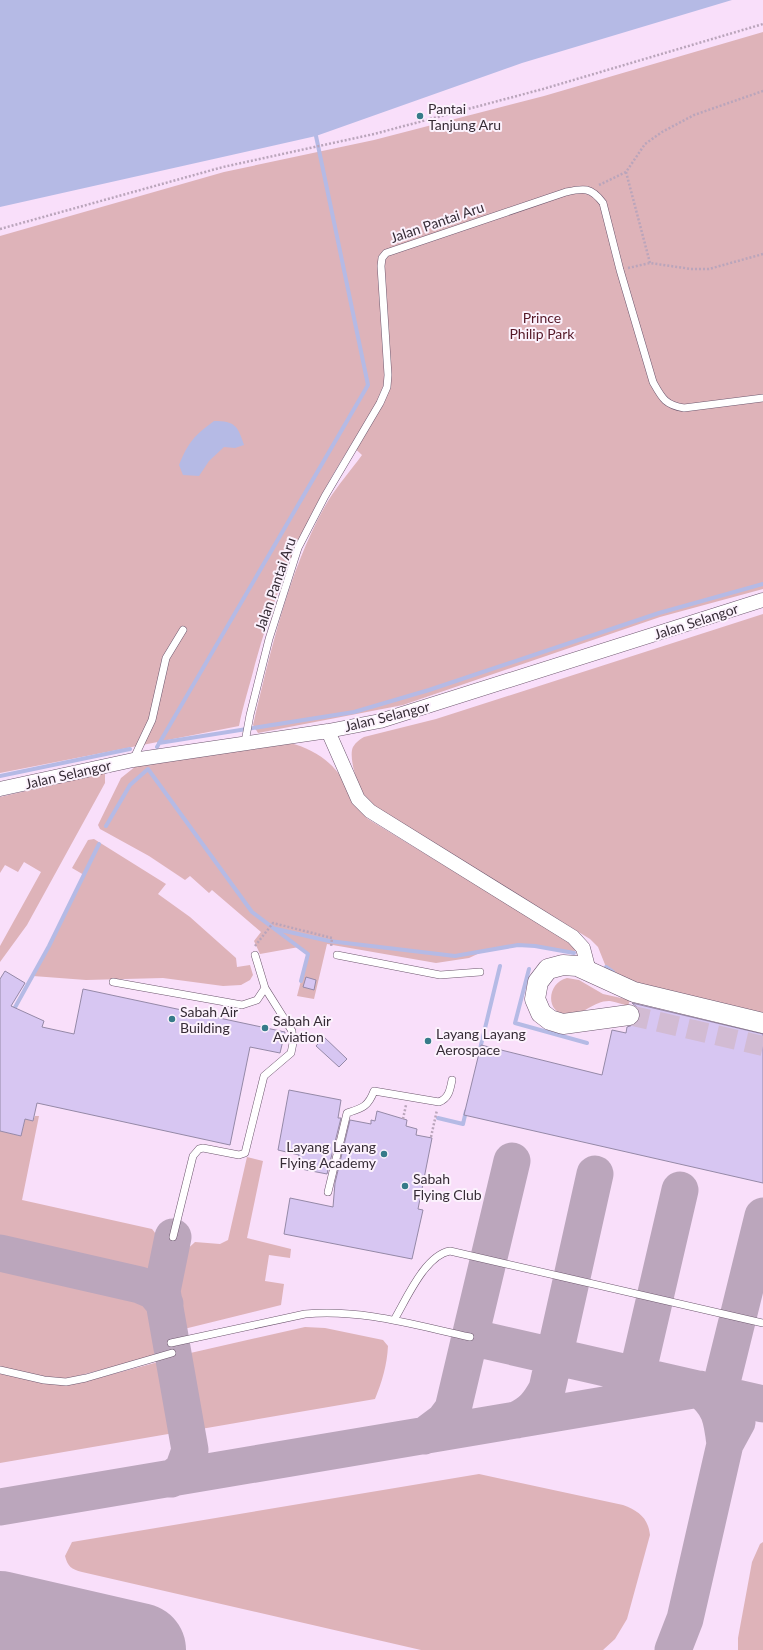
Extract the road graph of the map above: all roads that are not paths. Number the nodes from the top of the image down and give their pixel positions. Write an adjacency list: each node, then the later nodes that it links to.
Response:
1 (763, 398): 5 (lane, Jalan Pantai Aru)
2 (763, 600): 4 (street, Jalan Selangor)
3 (183, 630): 6 (lane)
4 (328, 731): 5 (street, Jalan Selangor); 10 (street)
5 (245, 742): 6 (street, Jalan Selangor)
6 (133, 760): 7 (street, Jalan Selangor)
7 (0, 789)
8 (253, 953): 13 (lane)
9 (337, 955): 11 (lane)
10 (589, 971): 14 (main road); 15 (main road)
11 (480, 972)
12 (113, 982): 13 (lane)
13 (265, 988): 18 (lane)
14 (629, 1015)
15 (763, 1023)
16 (452, 1080): 17 (lane)
17 (328, 1192)
18 (173, 1237)
19 (394, 1320): 20 (lane); 21 (lane); 22 (lane)
20 (763, 1322)
21 (470, 1337)
22 (171, 1343)
23 (172, 1353): 24 (lane)
24 (0, 1370)

